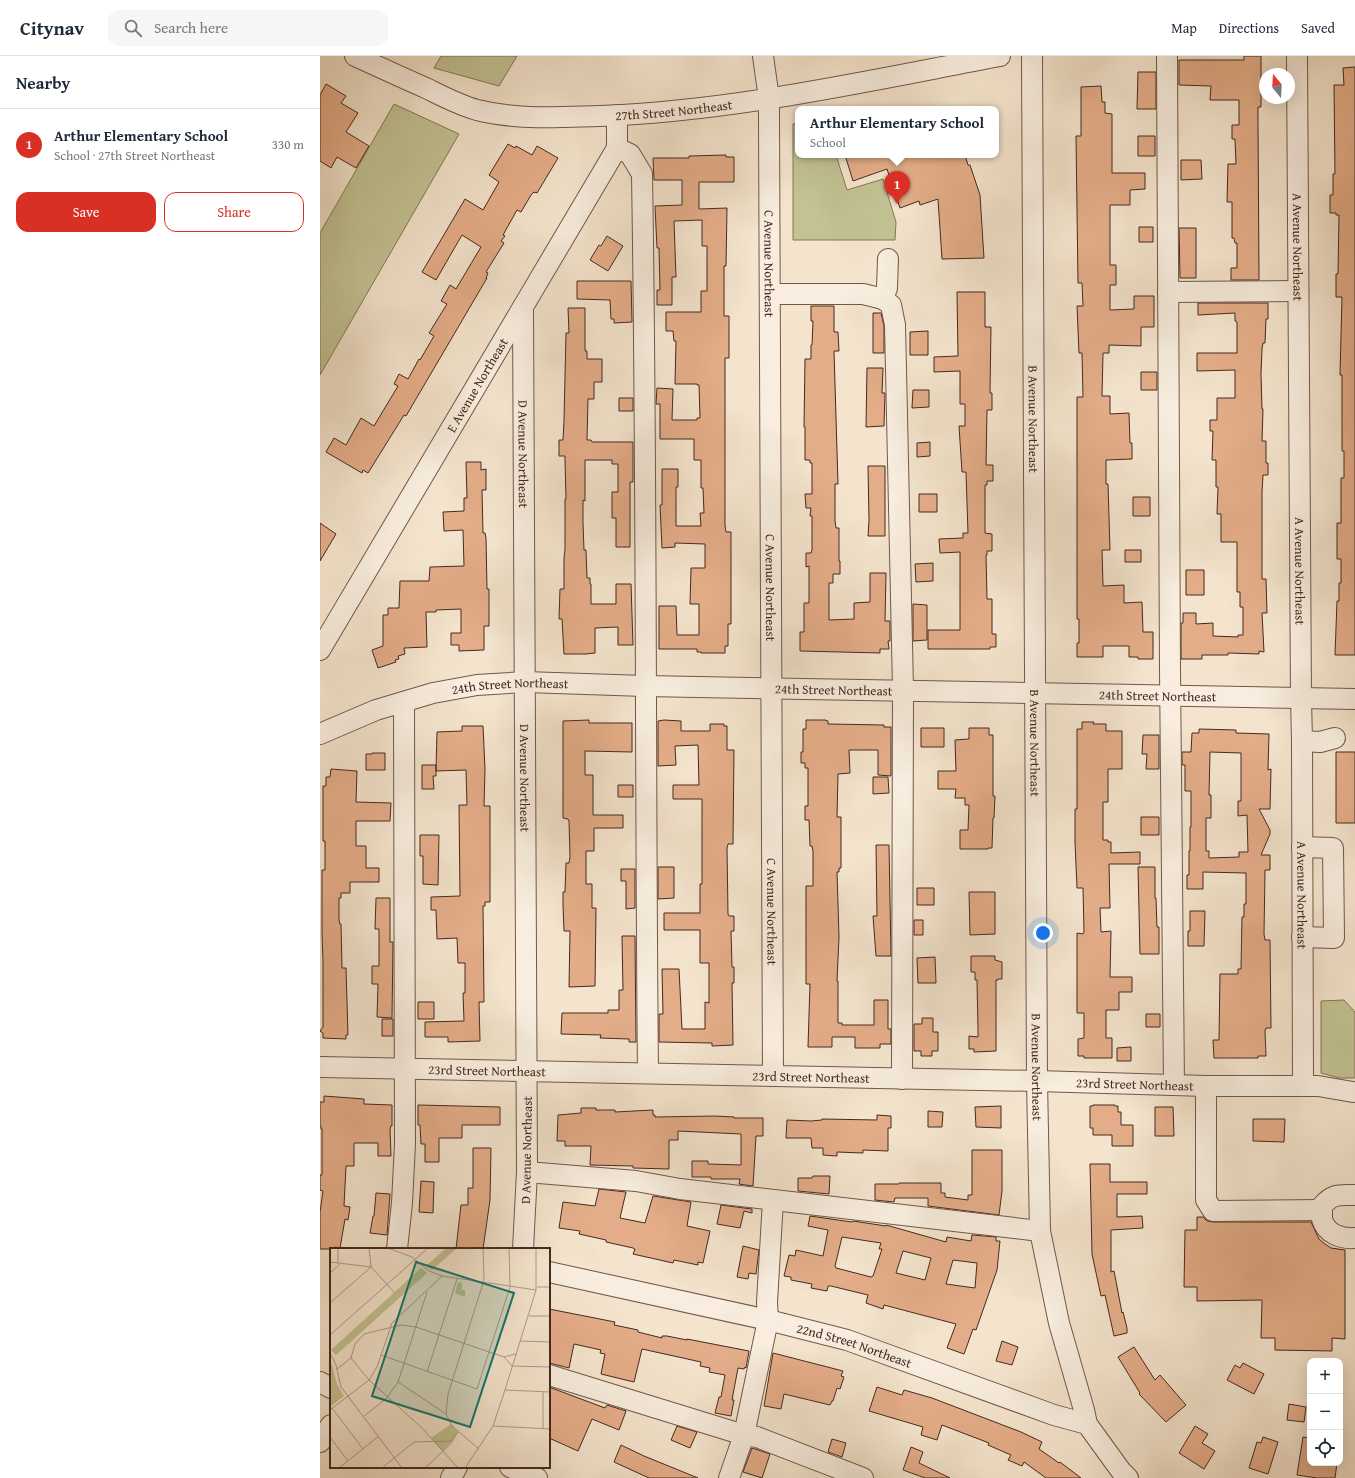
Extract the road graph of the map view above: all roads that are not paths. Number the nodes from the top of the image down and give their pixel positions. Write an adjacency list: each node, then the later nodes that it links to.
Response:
1 (355, 56): 8 (street, 27th Street Northeast)
2 (763, 56): 7 (street, C Avenue Northeast)
3 (1000, 56): 7 (street, 27th Street Northeast)
4 (1032, 56): 21 (street, B Avenue Northeast)
5 (1167, 56): 12 (street)
6 (1297, 56): 11 (street, A Avenue Northeast)
7 (769, 99): 8 (street, 27th Street Northeast); 13 (street, C Avenue Northeast)
8 (617, 115): 9 (street)
9 (617, 148): 15 (street, E Avenue Northeast); 18 (street)
10 (888, 259): 14 (street)
11 (1298, 291): 12 (street); 23 (street, A Avenue Northeast)
12 (1168, 292): 22 (street)
13 (770, 294): 14 (street); 19 (street, C Avenue Northeast)
14 (883, 299): 20 (street)
15 (523, 307): 16 (street, E Avenue Northeast); 17 (street, D Avenue Northeast)
16 (320, 650)
17 (525, 682): 18 (street, 24th Street Northeast); 25 (street, 24th Street Northeast); 33 (street, D Avenue Northeast)
18 (645, 686): 19 (street, 24th Street Northeast); 34 (street)
19 (771, 687): 20 (street, 24th Street Northeast); 35 (street, C Avenue Northeast)
20 (903, 689): 21 (street, 24th Street Northeast); 36 (street)
21 (1036, 692): 22 (street, 24th Street Northeast); 37 (street, B Avenue Northeast)
22 (1170, 695): 23 (street, 24th Street Northeast); 38 (street)
23 (1301, 698): 24 (street, 24th Street Northeast); 28 (street, A Avenue Northeast)
24 (1355, 699)
25 (404, 702): 26 (street, 24th Street Northeast); 32 (street)
26 (320, 734)
27 (1335, 738): 28 (street)
28 (1302, 741): 29 (street, A Avenue Northeast)
29 (1302, 847): 30 (street, A Avenue Northeast); 30 (street)
30 (1302, 937): 40 (street, A Avenue Northeast)
31 (320, 1067): 32 (street, 23rd Street Northeast)
32 (405, 1069): 33 (street, 23rd Street Northeast); 48 (street)
33 (527, 1071): 34 (street, 23rd Street Northeast); 42 (street, D Avenue Northeast)
34 (648, 1073): 35 (street, 23rd Street Northeast)
35 (773, 1076): 36 (street, 23rd Street Northeast)
36 (902, 1079): 37 (street, 23rd Street Northeast)
37 (1037, 1081): 38 (street, 23rd Street Northeast); 46 (street, B Avenue Northeast)
38 (1174, 1085): 39 (street, 23rd Street Northeast)
39 (1206, 1086): 40 (street, 23rd Street Northeast); 45 (street)
40 (1303, 1086): 41 (street, 23rd Street Northeast)
41 (1353, 1092)
42 (527, 1172): 44 (street); 49 (street, D Avenue Northeast)
43 (1355, 1195): 45 (street)
44 (773, 1200): 46 (street); 51 (street)
45 (1322, 1210): 47 (street)
46 (1040, 1231): 55 (street, B Avenue Northeast)
47 (1355, 1238)
48 (397, 1248)
49 (523, 1248)
50 (550, 1272): 51 (street, 22nd Street Northeast)
51 (768, 1320): 55 (street, 22nd Street Northeast); 57 (street)
52 (550, 1375): 57 (street)
53 (320, 1382): 54 (street)
54 (330, 1387)
55 (1087, 1424): 65 (street)
56 (330, 1427): 58 (street)
57 (744, 1435): 63 (street); 64 (street)
58 (320, 1442)
59 (456, 1468): 61 (street)
60 (512, 1468): 62 (street)
61 (451, 1478)
62 (537, 1478)
63 (729, 1478)
64 (864, 1478)
65 (1128, 1478)

